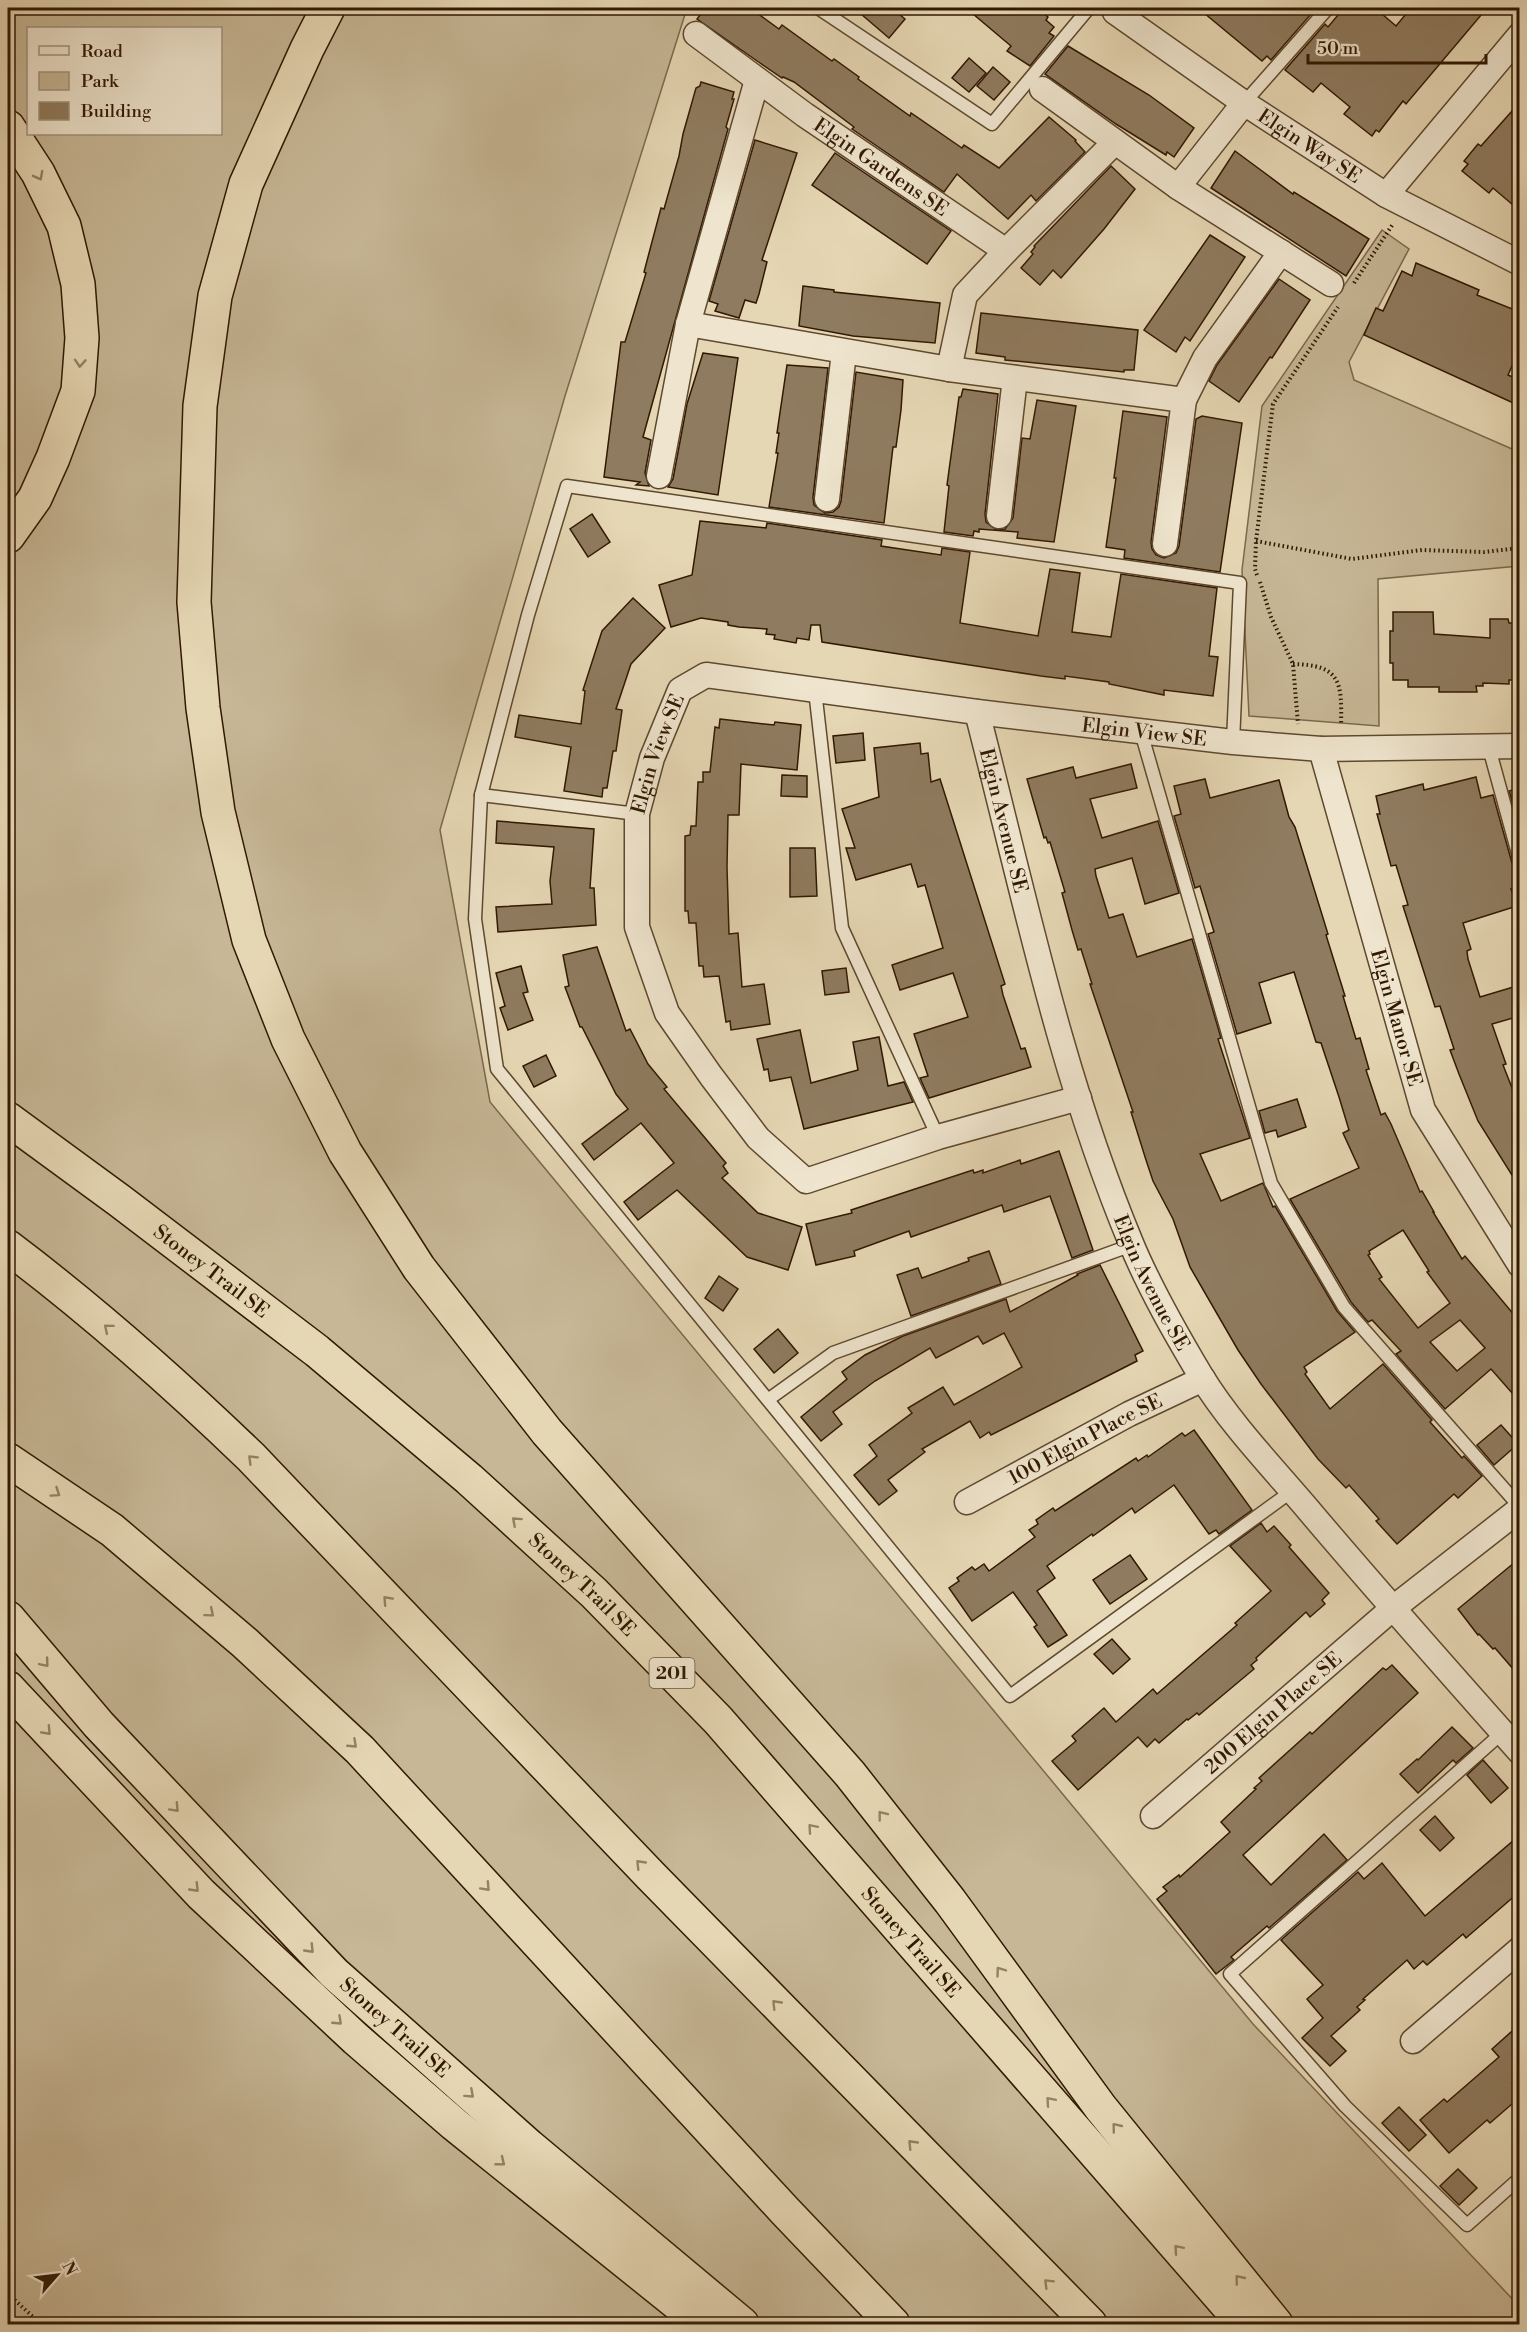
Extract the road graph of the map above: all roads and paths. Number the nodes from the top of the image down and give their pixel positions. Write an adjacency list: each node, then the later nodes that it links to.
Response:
1 (328, 8): 70 (highway, one-way to 1)
2 (818, 8): 3 (lane)
3 (1089, 8)
4 (1328, 8): 10 (lane)
5 (1114, 9): 10 (street, Elgin Way SE)
6 (696, 34): 8 (street, Elgin Gardens SE)
7 (1520, 35): 14 (street)
8 (757, 80): 15 (street, Elgin Gardens SE); 19 (street)
9 (1042, 89): 12 (street)
10 (1244, 103): 13 (street); 14 (street, Elgin Way SE)
11 (8, 127): 27 (highway, one-way to 27)
12 (1115, 142): 13 (street); 15 (street)
13 (1178, 187): 16 (street)
14 (1396, 201): 17 (street, Elgin Way SE); 18 (path)
15 (1006, 251): 21 (street)
16 (1281, 252): 18 (street); 23 (street)
17 (1520, 263)
18 (1342, 290): 28 (path)
19 (688, 324): 20 (street); 24 (street)
20 (844, 352): 21 (street); 25 (street)
21 (949, 369): 22 (street)
22 (1015, 378): 23 (street); 26 (street)
23 (1184, 400): 29 (street)
24 (659, 476)
25 (827, 499)
26 (999, 516)
27 (8, 536)
28 (1256, 541): 30 (path); 31 (path)
29 (1165, 544)
30 (1520, 548)
31 (1293, 664): 37 (path); 37 (path)
32 (815, 690): 33 (street, Elgin View SE); 40 (street, Elgin View SE); 44 (lane)
33 (977, 712): 34 (street, Elgin View SE); 42 (street, Elgin Avenue SE)
34 (1141, 732): 35 (street, Elgin View SE); 53 (lane)
35 (1233, 742): 37 (street, Elgin View SE); 39 (lane)
36 (1520, 746): 38 (street, Elgin View SE)
37 (1321, 748): 38 (street, Elgin View SE); 47 (street, Elgin Manor SE)
38 (1490, 748): 41 (lane)
39 (481, 795): 40 (lane); 49 (lane)
40 (638, 814): 44 (street, Elgin View SE)
41 (1520, 861)
42 (1079, 1098): 44 (street, Elgin View SE); 45 (street, Elgin Avenue SE)
43 (8, 1119): 69 (highway, Stoney Trail SE / 201, one-way to 43)
44 (938, 1137)
45 (1132, 1245): 48 (street, Elgin Avenue SE); 49 (lane)
46 (8, 1247): 68 (highway, one-way to 46)
47 (1520, 1265)
48 (1203, 1379): 51 (street, Elgin Avenue SE); 52 (street, 100 Elgin Place SE)
49 (769, 1399): 51 (lane)
50 (8, 1460): 67 (highway, one-way to 67)
51 (1292, 1491): 54 (street, Elgin Avenue SE)
52 (967, 1502)
53 (1520, 1508): 54 (street, 200 Elgin Place SE)
54 (1392, 1609): 57 (street, Elgin Avenue SE); 59 (street, 200 Elgin Place SE)
55 (8, 1618): 66 (highway, Stoney Trail SE, one-way to 66)
56 (8, 1688): 65 (highway, one-way to 65)
57 (1502, 1733): 58 (street, Elgin Avenue SE); 62 (lane)
58 (1520, 1752)
59 (1153, 1816)
60 (1520, 1948): 61 (street)
61 (1413, 2042)
62 (1520, 2178)
63 (8, 2294): 64 (path)
64 (41, 2325)
65 (703, 2325)
66 (742, 2325)
67 (893, 2325)
68 (1090, 2325)
69 (1244, 2325)
70 (1276, 2325)

